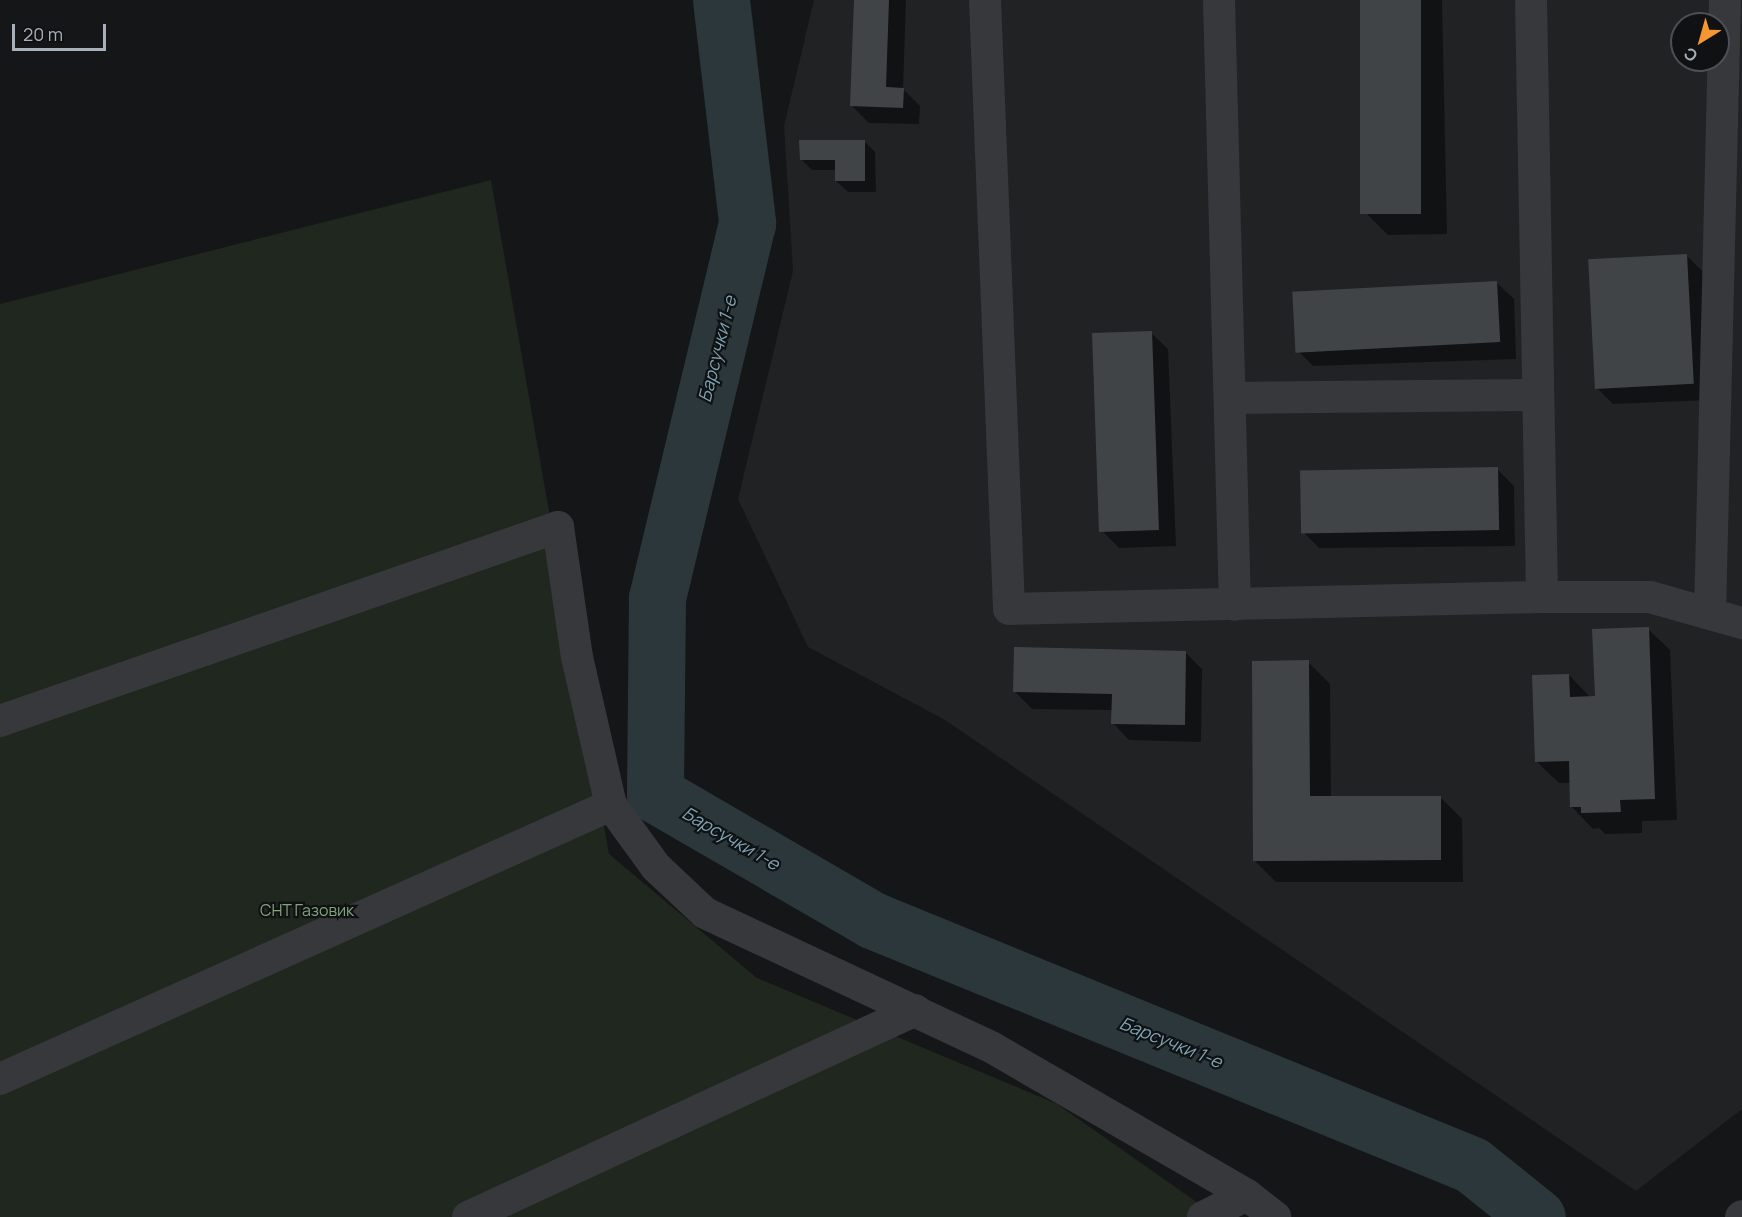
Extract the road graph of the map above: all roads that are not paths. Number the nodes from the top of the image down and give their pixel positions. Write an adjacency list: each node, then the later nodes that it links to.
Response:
1 (985, 0): 8 (lane)
2 (1220, 0): 6 (lane)
3 (1531, 0): 5 (lane)
4 (1725, 0): 9 (lane)
5 (1538, 395): 6 (lane); 7 (lane)
6 (1230, 398): 8 (lane)
7 (1542, 597): 8 (lane); 9 (lane)
8 (1235, 605)
9 (1710, 614): 10 (lane)
10 (1742, 623)
11 (0, 721): 12 (lane)
12 (610, 805): 13 (lane); 14 (lane)
13 (915, 1010): 15 (lane); 16 (lane)
14 (0, 1079)
15 (1247, 1195): 17 (lane); 18 (lane)
16 (468, 1217)
17 (1203, 1217)
18 (1275, 1217)

